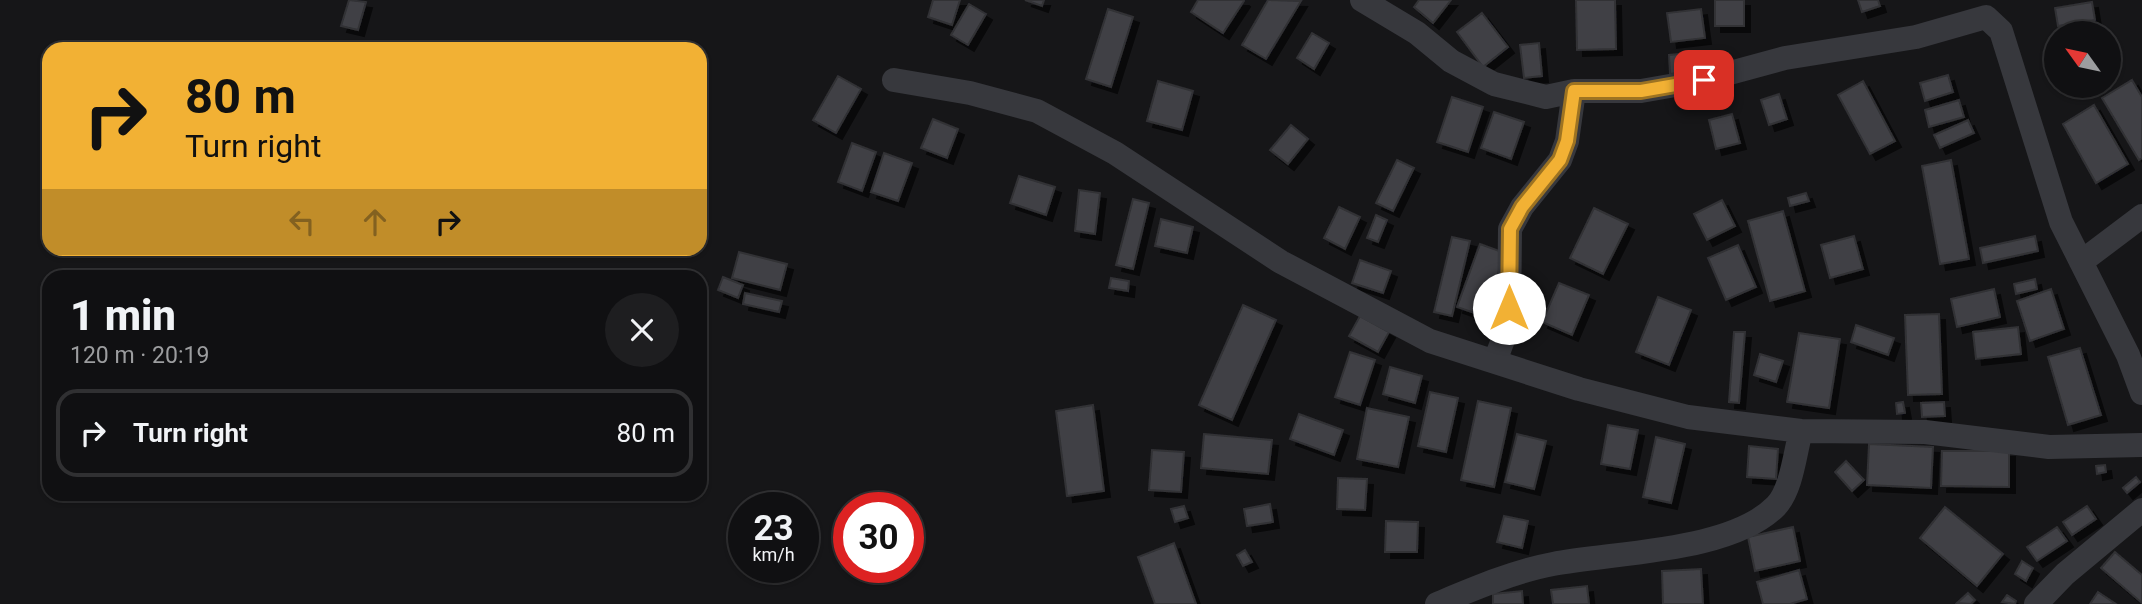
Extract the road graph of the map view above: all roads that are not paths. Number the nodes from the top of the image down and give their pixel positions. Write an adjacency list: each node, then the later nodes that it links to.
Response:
1 (1369, 2): 3 (street)
2 (894, 80): 6 (street)
3 (1574, 91): 5 (street); 6 (street)
4 (2142, 216): 5 (street)
5 (2081, 262): 7 (street)
6 (1495, 361): 8 (street)
7 (2142, 393)
8 (1801, 431): 9 (street); 11 (street)
9 (2142, 445)
10 (2142, 510): 12 (street)
11 (1437, 604)
12 (2036, 604)

